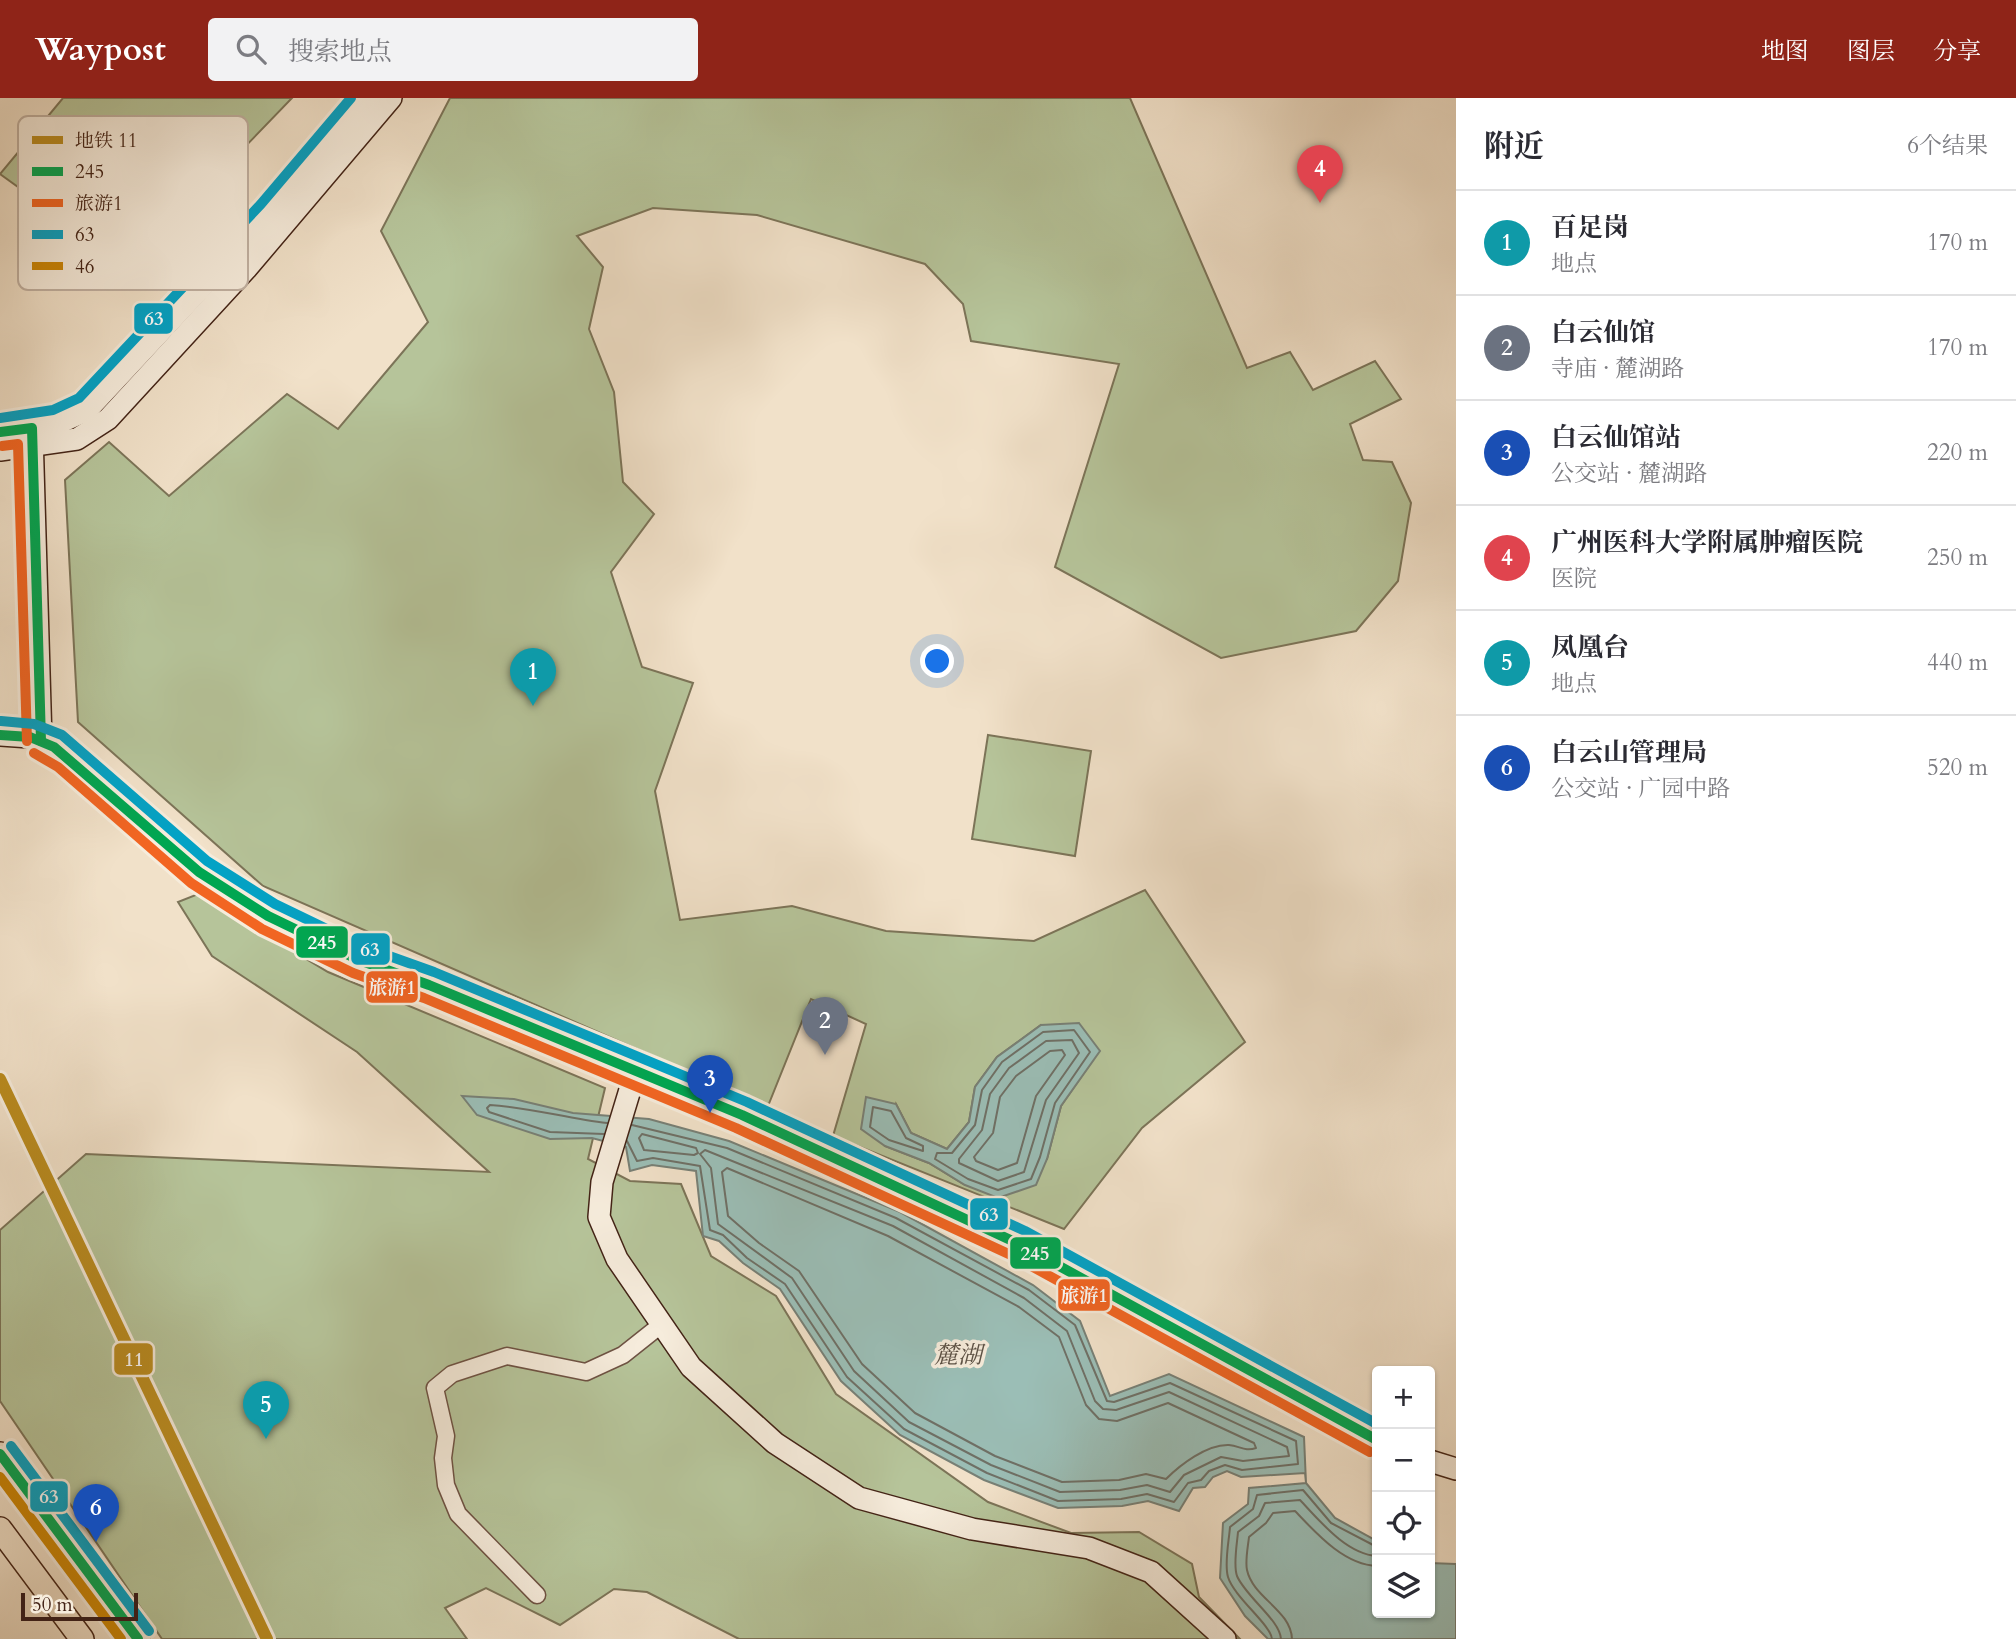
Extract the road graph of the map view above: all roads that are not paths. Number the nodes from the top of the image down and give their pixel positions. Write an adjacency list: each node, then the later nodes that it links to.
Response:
1 (369, 98): 3 (main road)
2 (391, 98): 4 (main road)
3 (248, 238)
4 (248, 267)
5 (200, 290): 8 (main road)
6 (227, 290): 8 (main road)
7 (0, 432): 8 (main road)
8 (32, 438): 9 (main road); 11 (main road)
9 (0, 450)
10 (0, 735): 11 (main road)
11 (41, 741): 12 (main road)
12 (636, 1070): 13 (main road); 14 (main road)
13 (662, 1324): 19 (street); 22 (main road)
14 (1372, 1437)
15 (0, 1454): 21 (main road)
16 (1435, 1463): 17 (main road)
17 (1456, 1469)
18 (0, 1529): 20 (main road)
19 (537, 1595)
20 (82, 1639)
21 (138, 1639)
22 (1225, 1639)

